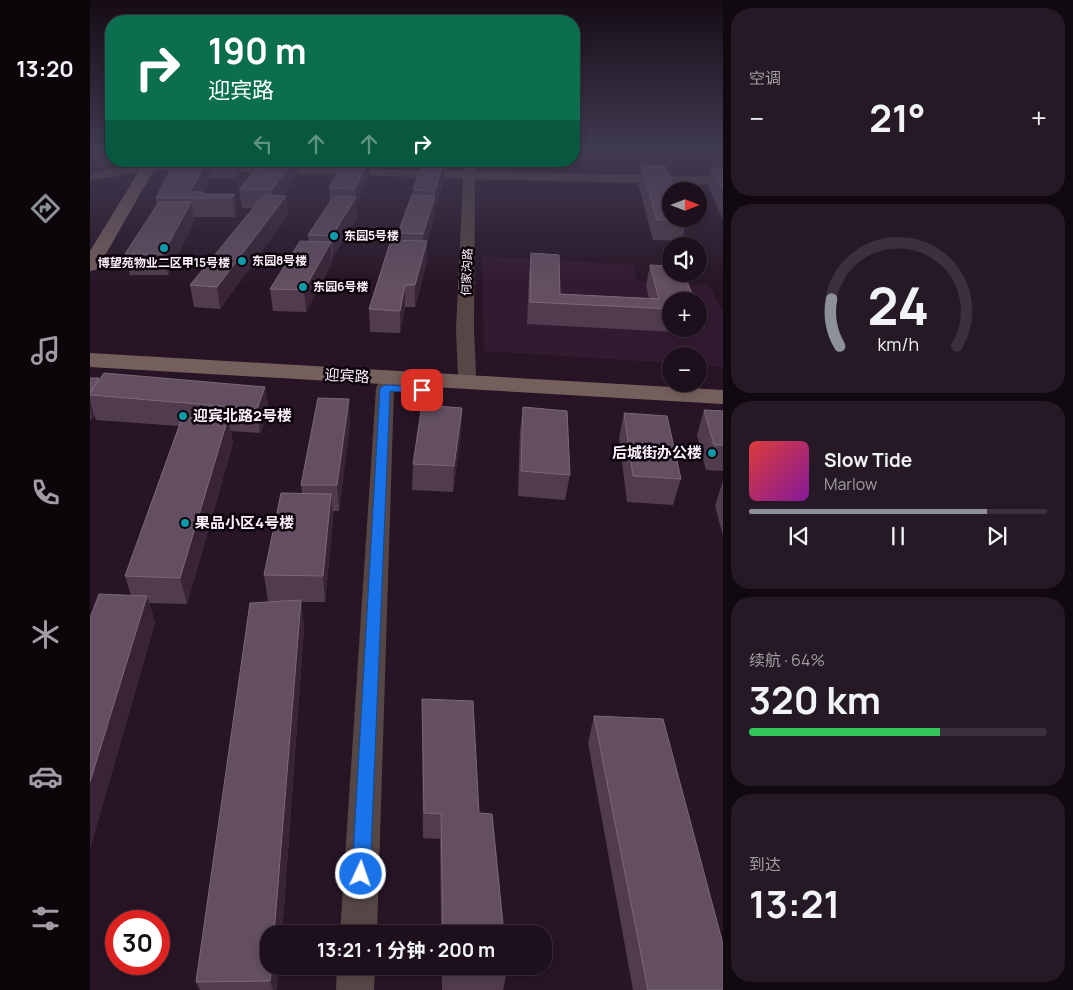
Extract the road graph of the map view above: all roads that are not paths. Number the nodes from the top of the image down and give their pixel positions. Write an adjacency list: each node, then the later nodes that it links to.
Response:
1 (124, 194): 4 (main road)
2 (132, 194): 5 (main road)
3 (469, 194): 8 (street, 何家沟路)
4 (96, 227)
5 (90, 266)
6 (90, 360): 8 (main road, 迎宾路)
7 (90, 375): 9 (main road, 迎宾路)
8 (464, 382): 10 (main road, 迎宾路)
9 (385, 388): 11 (main road, 迎宾路); 12 (street)
10 (723, 397)
11 (723, 408)
12 (358, 925)
13 (356, 975): 14 (street)
14 (355, 990)

